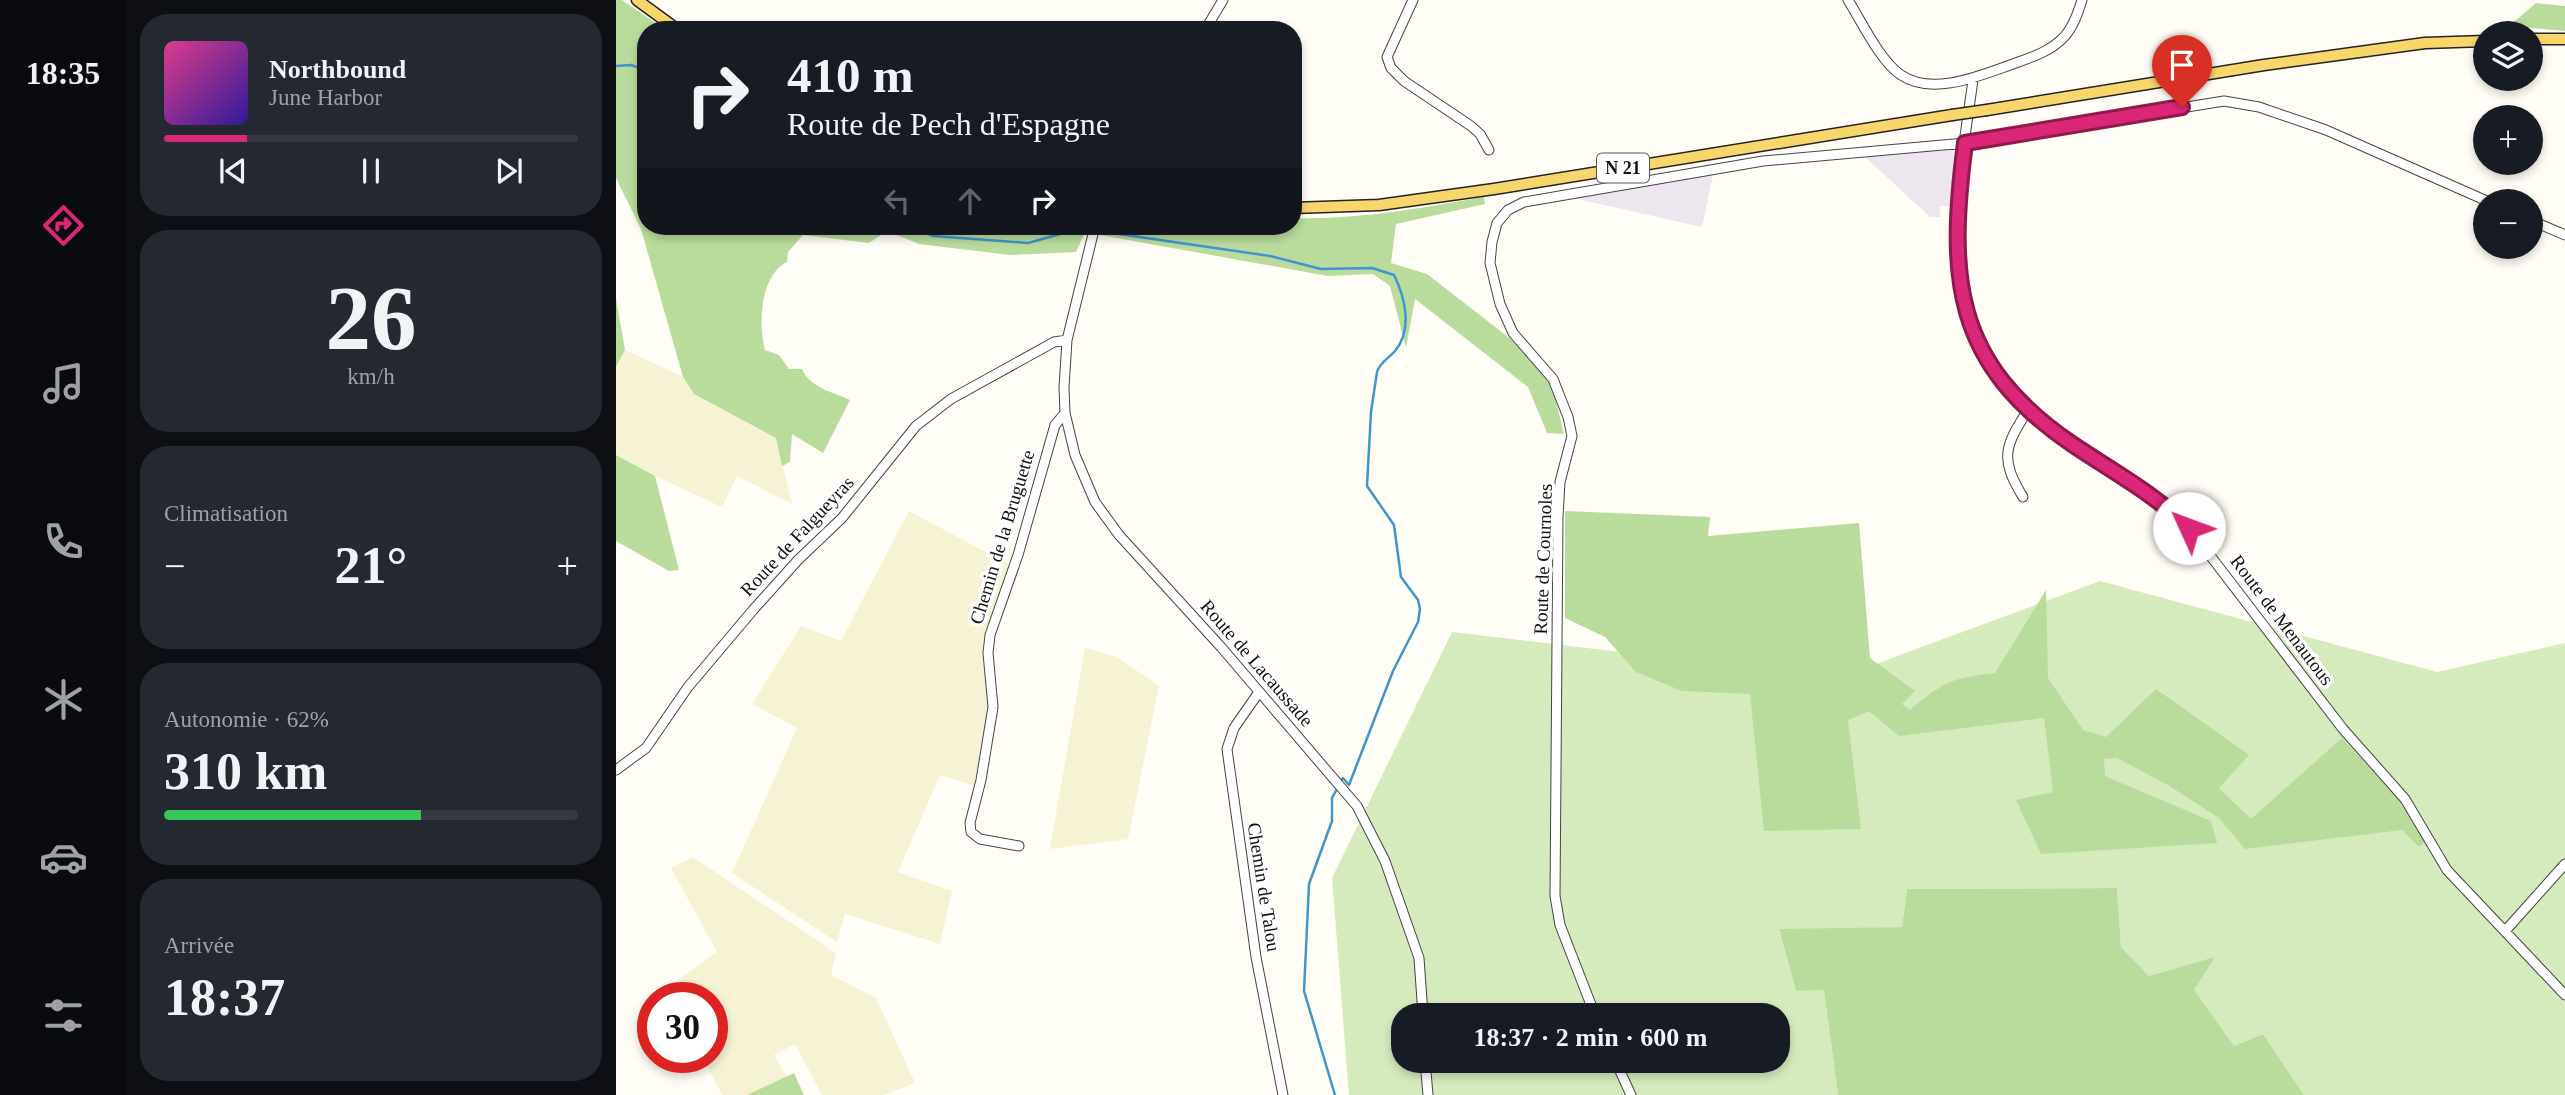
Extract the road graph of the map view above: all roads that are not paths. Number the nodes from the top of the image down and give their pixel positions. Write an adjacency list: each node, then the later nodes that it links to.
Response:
1 (637, 0): 6 (main road)
2 (1223, 0): 7 (street)
3 (1413, 0): 13 (street)
4 (1849, 0): 11 (street)
5 (2082, 0): 11 (street)
6 (666, 21)
7 (1210, 21)
8 (2543, 39): 9 (main road)
9 (2565, 39)
10 (2473, 41): 15 (main road, N 21, bridge)
11 (1973, 80): 12 (street, Route de Menautous)
12 (1965, 143): 14 (street, Route de Cournoles); 20 (street, Route de Menautous); 30 (street, Route de Cournoles)
13 (1489, 150)
14 (2473, 195)
15 (1302, 208)
16 (2543, 225): 17 (street)
17 (2565, 234)
18 (1093, 235): 19 (street, Route de Lacaussade)
19 (1067, 340): 21 (street, Route de Lacaussade); 24 (street, Route de Falgueyras)
20 (2028, 410): 22 (street); 27 (street, Route de Menautous)
21 (1065, 413): 23 (street, Route de Lacaussade); 25 (street, Chemin de la Bruguette)
22 (2023, 497)
23 (1259, 692): 29 (street, Route de Lacaussade); 33 (street, Chemin de Talou)
24 (616, 770)
25 (1019, 846)
26 (2565, 864): 27 (street)
27 (2506, 930): 28 (street, Route de Menautous)
28 (2565, 995)
29 (1422, 1003)
30 (1590, 1003)
31 (1426, 1073): 34 (street)
32 (1621, 1073): 35 (street)
33 (1283, 1095)
34 (1427, 1095)
35 (1630, 1095)

